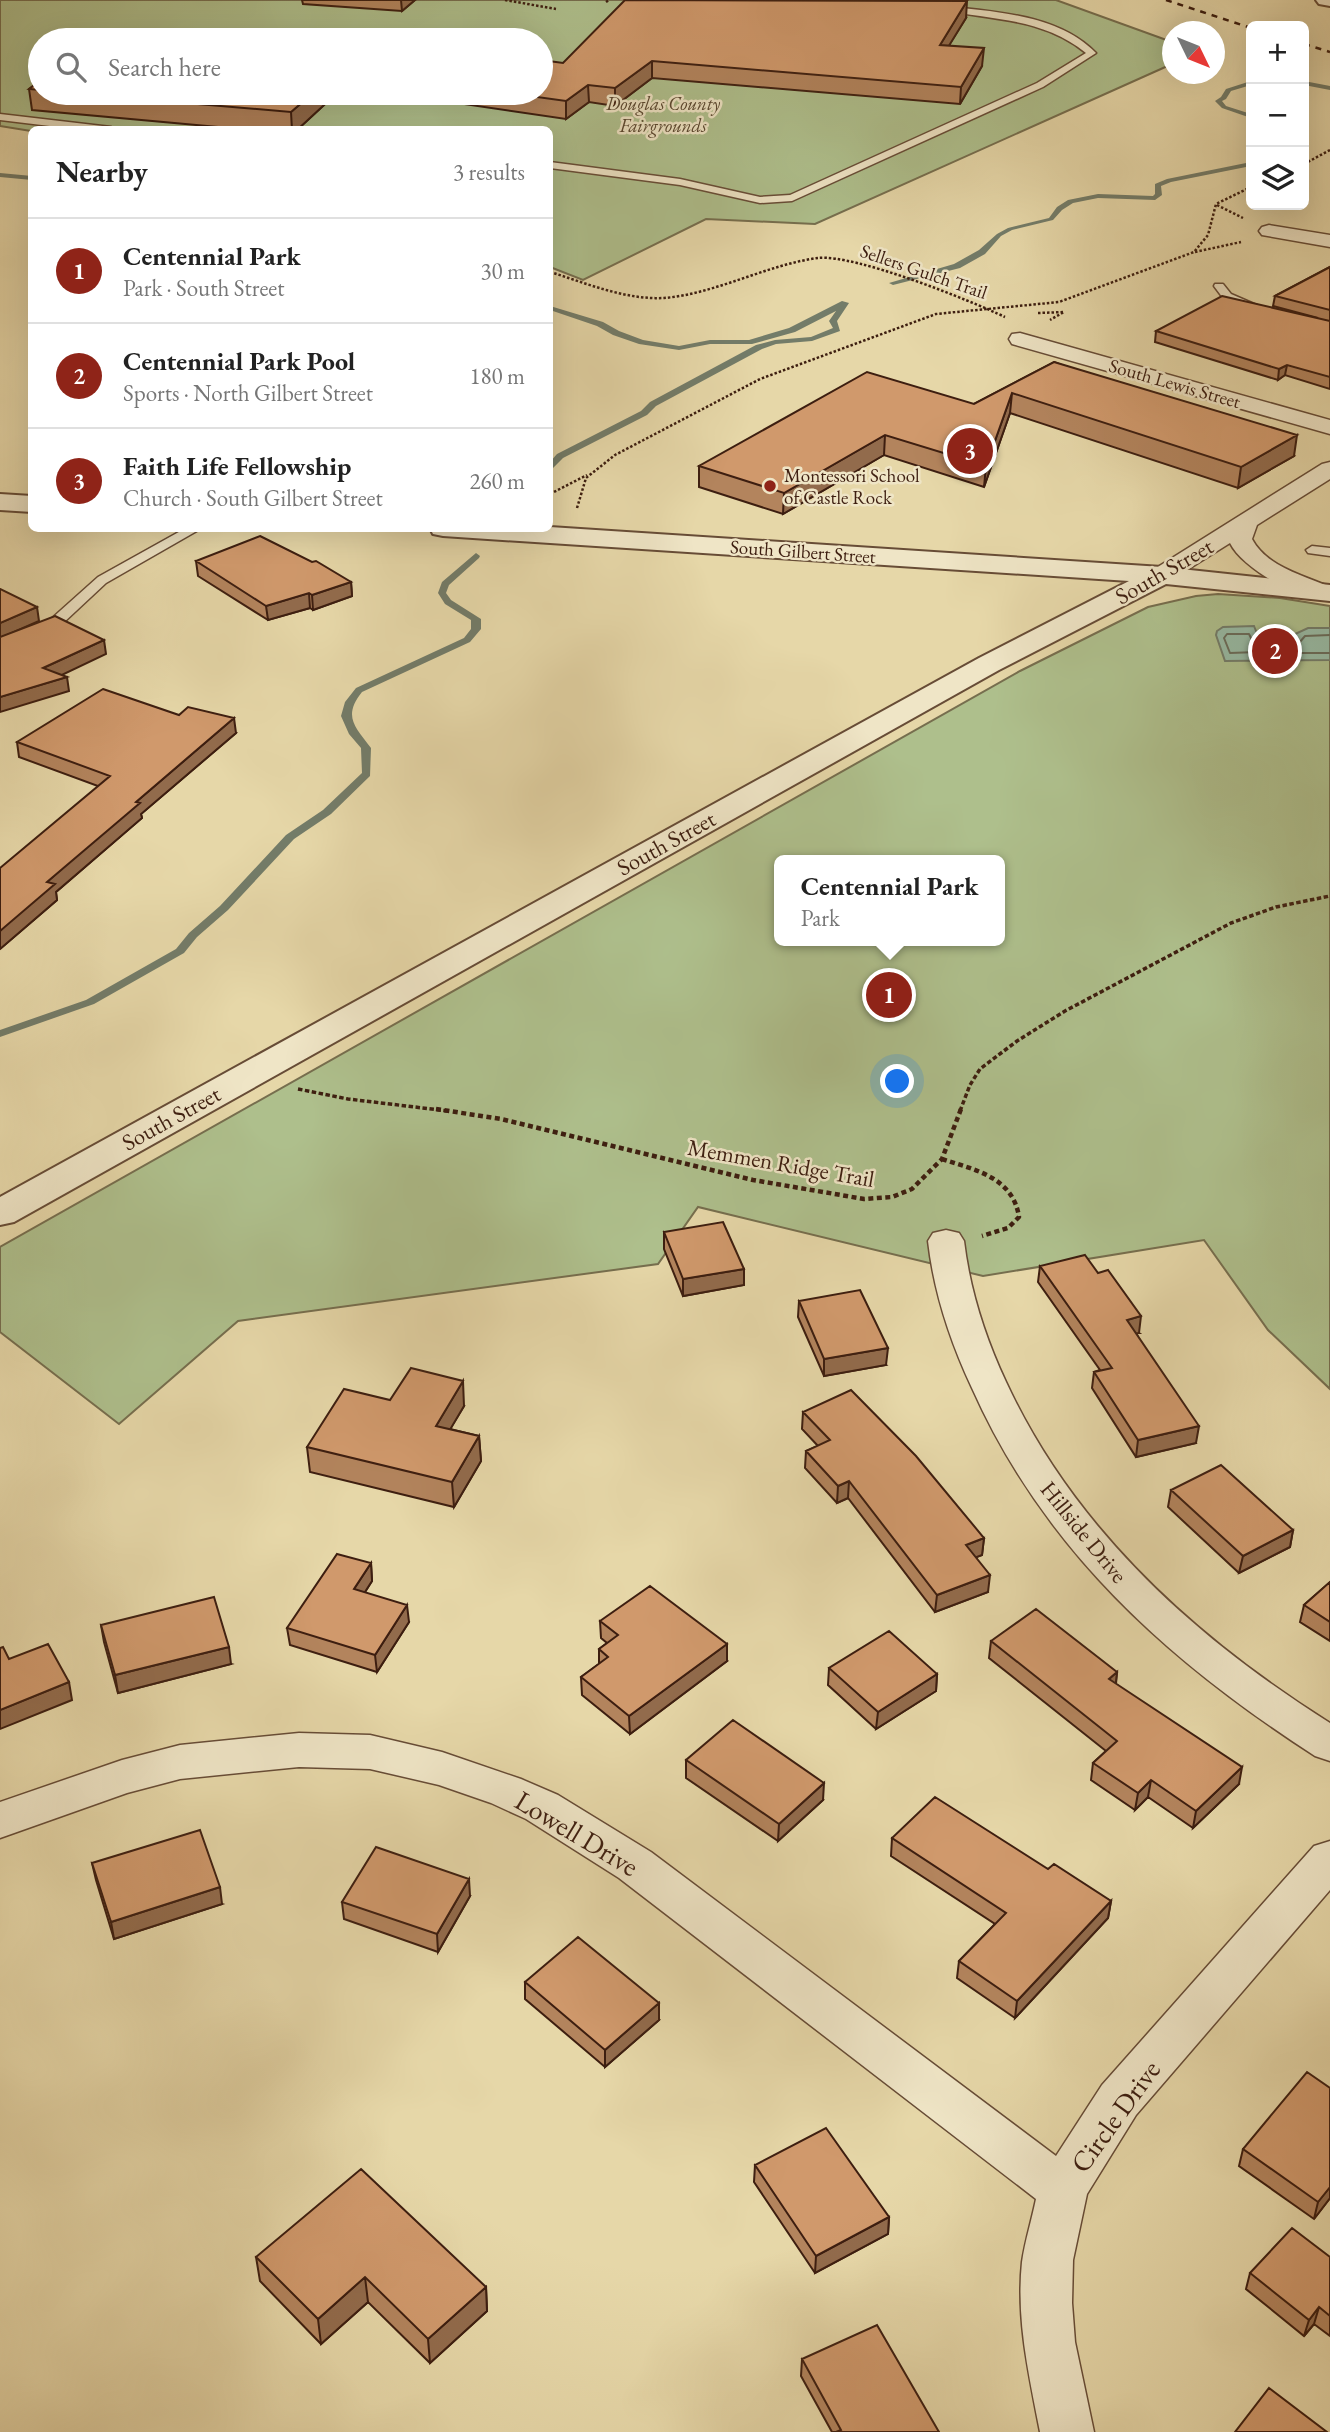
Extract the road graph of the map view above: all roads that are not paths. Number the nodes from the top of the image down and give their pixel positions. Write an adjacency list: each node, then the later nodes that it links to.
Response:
1 (1325, 0): 2 (street)
2 (1330, 1)
3 (928, 6): 6 (lane)
4 (0, 117): 5 (lane)
5 (77, 126)
6 (553, 165)
7 (1269, 231): 8 (street)
8 (1330, 241)
9 (1219, 286): 10 (lane)
10 (1270, 311)
11 (1020, 339): 12 (street, South Lewis Street)
12 (1330, 427)
13 (1330, 468): 16 (street, South Street)
14 (0, 502): 15 (street)
15 (28, 504)
16 (1246, 523): 22 (street, South Street); 23 (street)
17 (189, 532): 25 (lane)
18 (499, 532): 21 (street, South Gilbert Street)
19 (1312, 550): 20 (lane)
20 (1330, 552)
21 (991, 564): 22 (street, South Gilbert Street); 24 (street)
22 (1162, 575): 23 (street, South Gilbert Street); 24 (street, South Street)
23 (1326, 592)
24 (1063, 627): 26 (street, South Street)
25 (0, 646)
26 (0, 1213)
27 (946, 1241): 28 (street, Hillside Drive)
28 (1330, 1744)
29 (0, 1820): 31 (street, Lowell Drive)
30 (1330, 1859): 31 (street, Circle Drive)
31 (1063, 2190): 32 (street, Circle Drive)
32 (1067, 2432)

